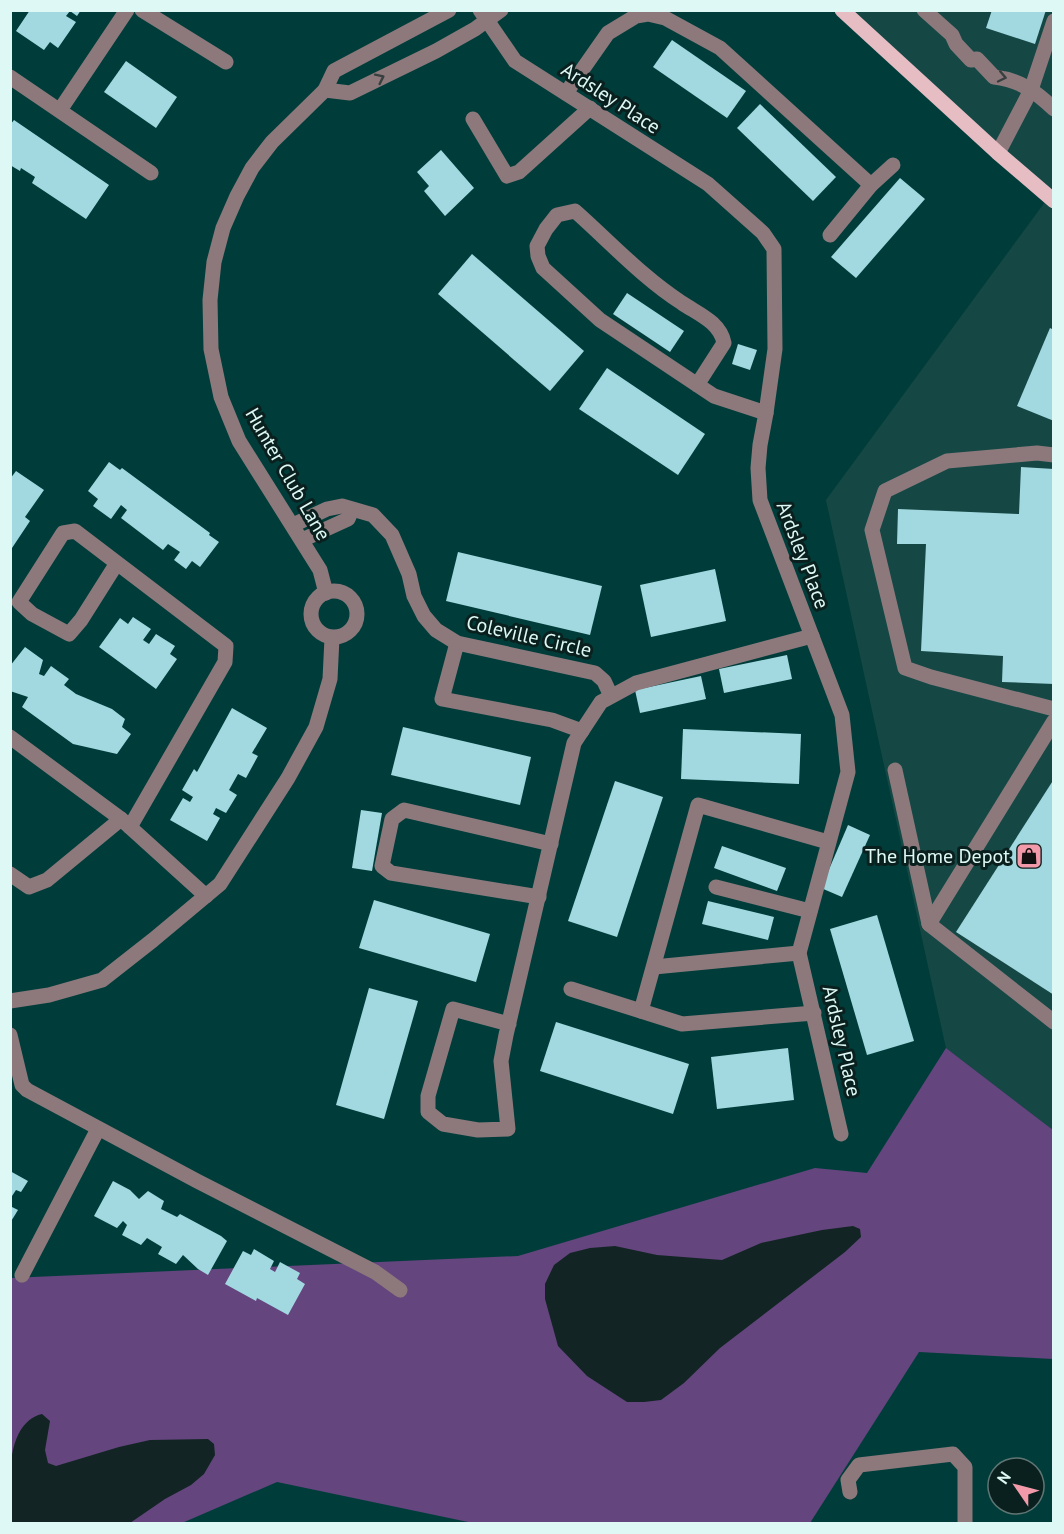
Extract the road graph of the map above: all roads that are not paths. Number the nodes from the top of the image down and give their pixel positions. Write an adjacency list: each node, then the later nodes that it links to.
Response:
1 (127, 10): 16 (street)
2 (142, 10): 9 (street)
3 (449, 10): 11 (street, Hunter Club Lane)
4 (501, 10): 7 (street)
5 (842, 10): 18 (main road)
6 (924, 10): 12 (street, one-way to 12)
7 (484, 16): 11 (street, one-way to 7); 13 (street, Ardsley Place)
8 (1053, 21): 12 (street)
9 (226, 62)
10 (10, 77): 16 (street)
11 (325, 90): 28 (street, Hunter Club Lane)
12 (1031, 90): 14 (street); 18 (street)
13 (566, 93): 15 (street, Ardsley Place); 21 (street)
14 (1052, 106)
15 (590, 108): 17 (street); 25 (street, Ardsley Place)
16 (60, 110): 20 (street)
17 (473, 119)
18 (998, 153): 22 (main road)
19 (893, 165): 21 (street)
20 (151, 173)
21 (871, 185): 23 (street)
22 (1053, 201)
23 (830, 235)
24 (697, 385): 24 (street); 25 (street)
25 (766, 413): 32 (street, Ardsley Place)
26 (1053, 455): 36 (street)
27 (352, 510): 28 (street, Coleville Circle); 29 (street); 34 (street, Coleville Circle)
28 (293, 525): 29 (street, Hunter Club Lane)
29 (302, 540): 31 (street, Hunter Club Lane)
30 (117, 563): 30 (street); 41 (street)
31 (326, 592): 33 (street); 33 (street)
32 (812, 636): 35 (street); 42 (street, Ardsley Place)
33 (332, 638): 46 (street)
34 (457, 643): 35 (street, Coleville Circle); 38 (street)
35 (611, 696): 38 (street)
36 (1053, 709)
37 (1053, 721): 49 (street)
38 (582, 731): 43 (street)
39 (10, 737): 41 (street)
40 (895, 770): 49 (street)
41 (125, 823): 44 (street); 46 (street)
42 (828, 842): 48 (street, Ardsley Place); 51 (street)
43 (551, 844): 47 (street); 47 (street)
44 (10, 874)
45 (716, 886): 48 (street)
46 (206, 896): 53 (street)
47 (539, 897): 57 (street)
48 (810, 911): 50 (street, Ardsley Place)
49 (929, 924): 56 (street)
50 (799, 952): 51 (street); 55 (street, Ardsley Place)
51 (654, 966): 54 (street)
52 (571, 989): 54 (street)
53 (10, 1001)
54 (641, 1011): 55 (street)
55 (813, 1013): 60 (street, Ardsley Place)
56 (1053, 1022)
57 (509, 1024): 57 (street)
58 (10, 1035): 59 (street)
59 (99, 1129): 61 (street); 62 (street)
60 (841, 1134)
61 (22, 1275)
62 (400, 1290)
63 (850, 1492): 64 (street)
64 (965, 1524)

